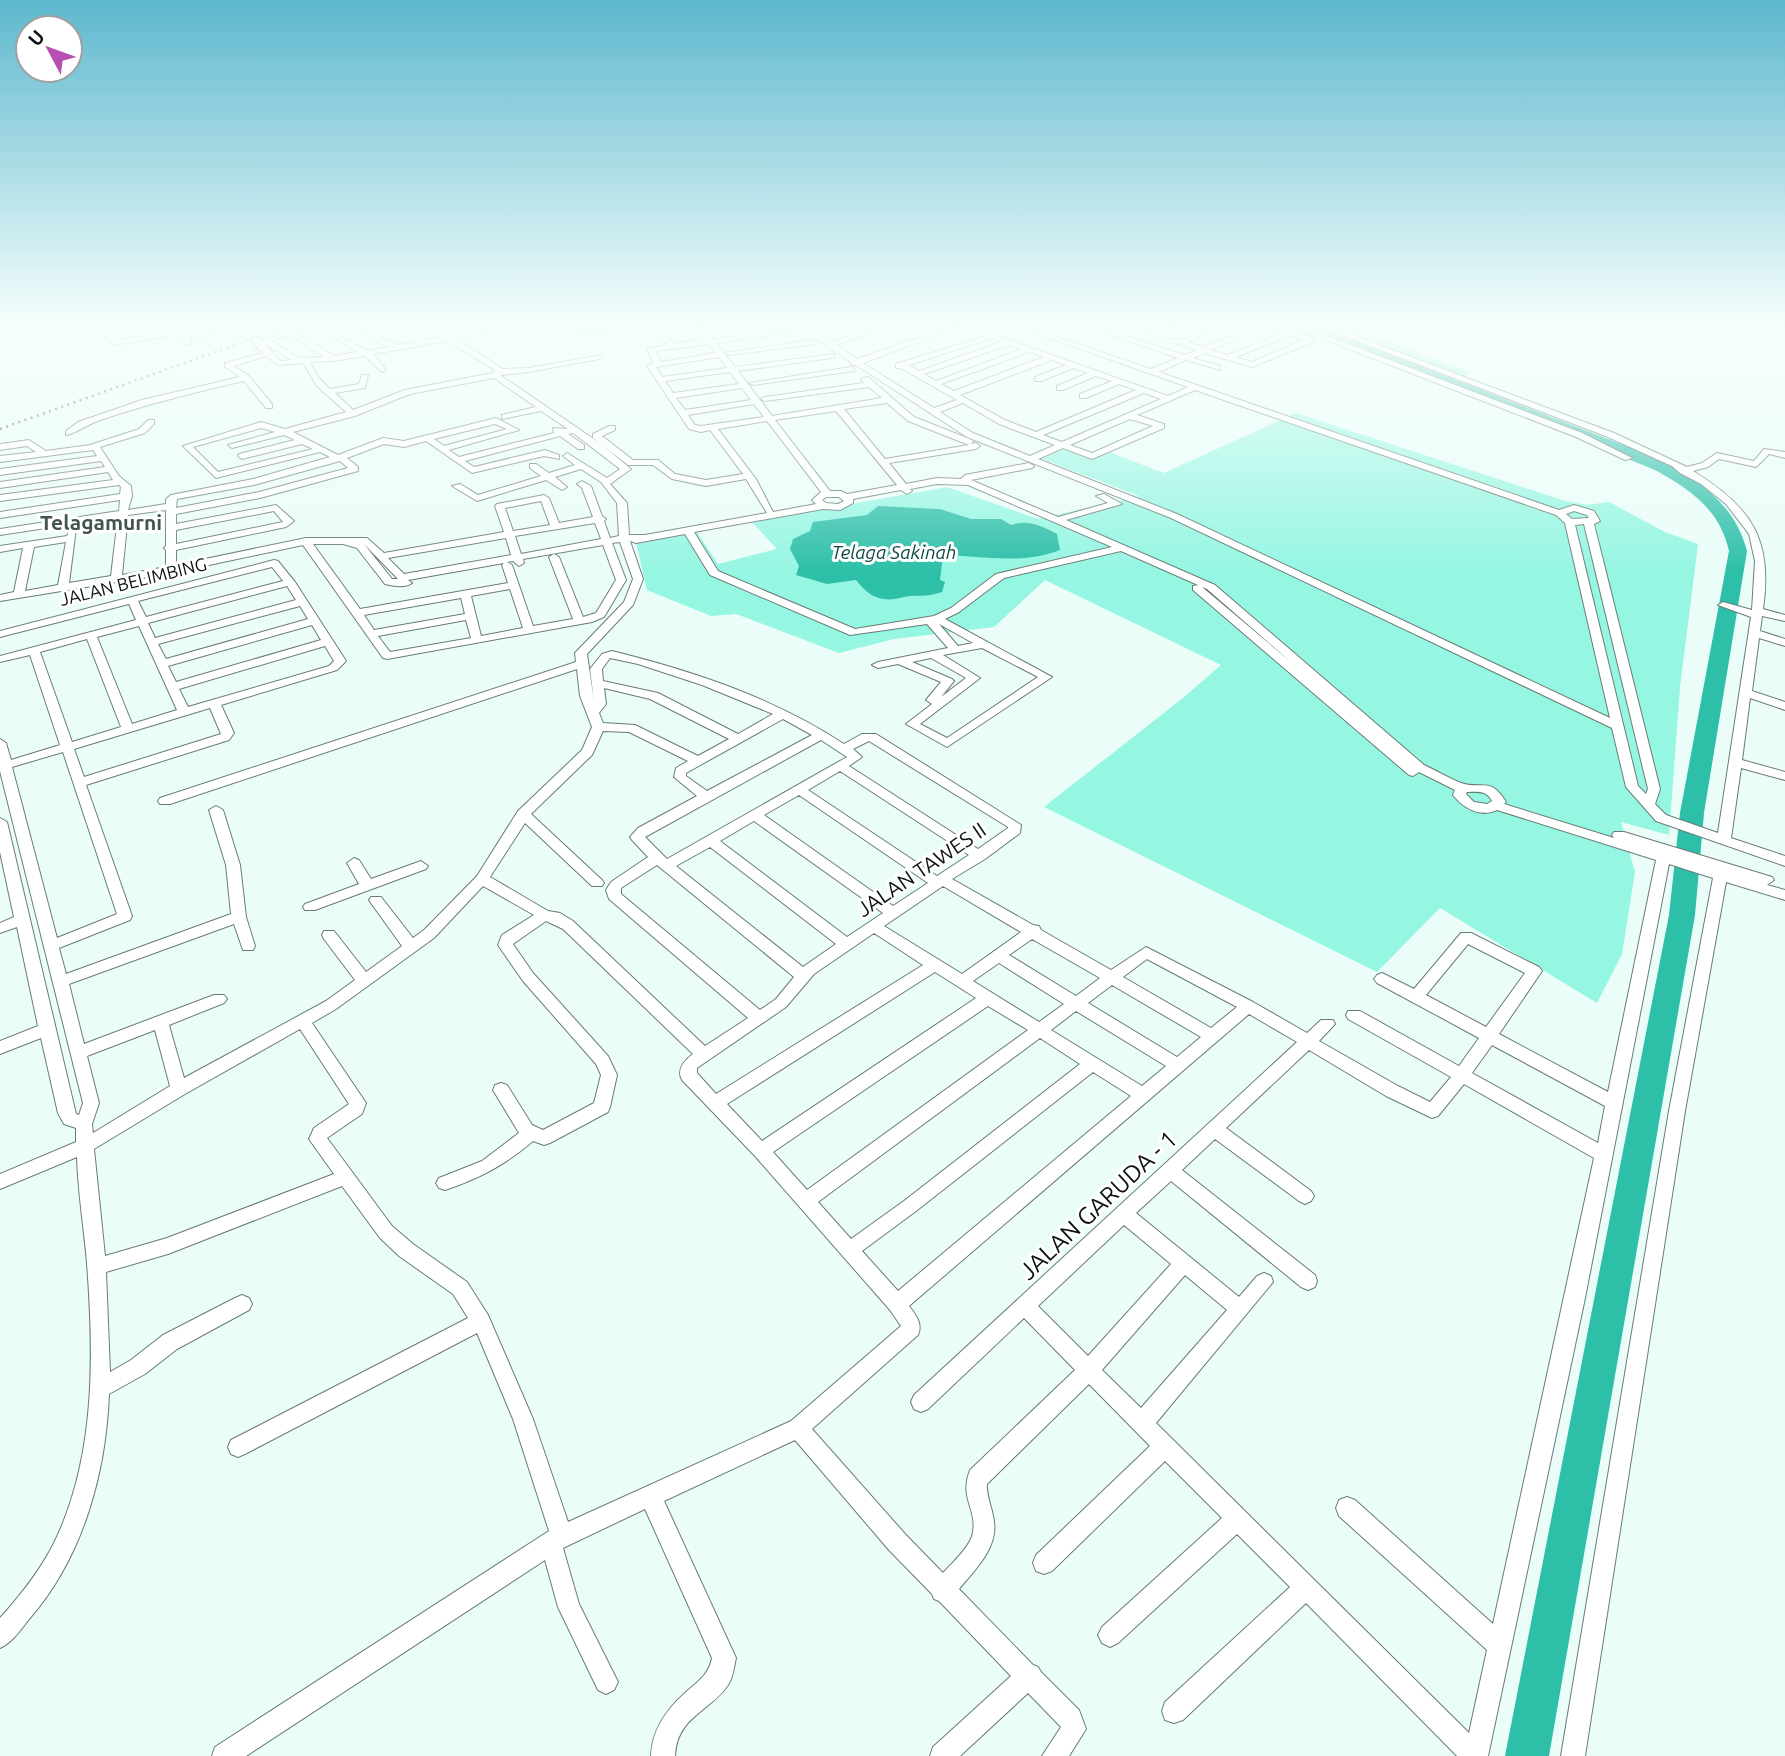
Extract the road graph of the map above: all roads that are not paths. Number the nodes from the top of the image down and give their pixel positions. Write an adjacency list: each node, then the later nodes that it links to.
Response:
1 (125, 409): 36 (street)
2 (348, 409): 24 (street)
3 (365, 409): 24 (street)
4 (536, 409): 21 (street)
5 (680, 409): 23 (street)
6 (708, 409): 23 (street)
7 (769, 409): 26 (street)
8 (821, 409): 26 (street)
9 (831, 409): 26 (street)
10 (839, 409): 58 (street)
11 (900, 409): 43 (street)
12 (927, 409): 22 (street)
13 (940, 409): 22 (street)
14 (980, 409): 39 (street)
15 (1098, 409): 39 (street)
16 (1145, 409): 25 (street)
17 (1260, 409): 85 (street)
18 (1265, 409): 85 (street)
19 (1509, 409): 55 (street)
20 (1540, 409): 64 (street)
21 (539, 412): 28 (street); 34 (street); 37 (street)
22 (932, 412): 59 (street)
23 (683, 413): 30 (street)
24 (352, 414): 35 (street)
25 (1130, 415): 44 (street); 44 (street)
26 (775, 416): 30 (street); 33 (street); 77 (street)
27 (239, 417): 31 (street)
28 (505, 417)
29 (151, 422): 45 (street)
30 (692, 427): 33 (street)
31 (247, 428): 35 (street); 38 (street)
32 (612, 428): 66 (street)
33 (713, 428): 66 (street)
34 (574, 430): 37 (street); 68 (street)
35 (285, 432): 41 (street); 42 (street)
36 (68, 433)
37 (561, 433): 47 (street); 57 (street)
38 (221, 435): 42 (street); 62 (street)
39 (1035, 435): 44 (street)
40 (427, 438): 48 (street); 48 (street); 54 (street)
41 (303, 441): 49 (street); 52 (street)
42 (232, 445): 52 (street)
43 (978, 445): 58 (street); 59 (street)
44 (1062, 445): 59 (street)
45 (94, 446): 50 (street); 53 (street)
46 (0, 447): 50 (street)
47 (581, 447)
48 (442, 449): 57 (street)
49 (319, 450): 54 (street); 62 (street)
50 (44, 453): 56 (street)
51 (1785, 455): 64 (street)
52 (242, 456): 62 (street)
53 (103, 458): 63 (street); 65 (street)
54 (338, 458): 70 (street); 78 (street)
55 (1628, 458)
56 (0, 459)
57 (457, 460): 61 (street)
58 (881, 462): 76 (street)
59 (1030, 462): 71 (street); 90 (street); 158 (street)
60 (533, 466): 67 (street)
61 (582, 466): 67 (street); 68 (street)
62 (250, 468): 70 (street)
63 (111, 469): 69 (street); 73 (street)
64 (1684, 471): 124 (street)
65 (0, 472)
66 (749, 476): 84 (street)
67 (545, 478): 74 (street); 75 (street)
68 (606, 481): 101 (street)
69 (121, 482): 79 (street); 80 (street)
70 (254, 482): 78 (street); 83 (street)
71 (955, 482): 76 (street); 90 (street)
72 (582, 484): 88 (street)
73 (0, 485)
74 (457, 486)
75 (562, 486)
76 (905, 490): 81 (street)
77 (831, 493): 81 (street); 82 (street)
78 (260, 495): 83 (street)
79 (127, 496): 86 (street); 87 (street)
80 (0, 498)
81 (848, 500): 82 (street)
82 (820, 504): 84 (street); 95 (street)
83 (172, 509): 86 (street); 93 (street)
84 (769, 511): 95 (street)
85 (1562, 511): 91 (street); 92 (street)
86 (125, 514): 89 (street); 112 (street)
87 (0, 515)
88 (601, 519): 94 (street); 103 (street)
89 (75, 521): 97 (street); 99 (street)
90 (1053, 521): 107 (street)
91 (1570, 522): 92 (street); 158 (street)
92 (1589, 523): 176 (street)
93 (171, 528): 105 (street); 105 (street)
94 (556, 528): 98 (street); 98 (street)
95 (704, 528): 96 (street)
96 (688, 530): 101 (street); 127 (street)
97 (0, 532)
98 (510, 535): 108 (street); 110 (street)
99 (71, 538): 104 (street); 115 (street)
100 (348, 541): 102 (street); 108 (street); 110 (street)
101 (626, 541): 103 (street); 147 (street)
102 (304, 542): 111 (street); 123 (street)
103 (609, 544): 109 (street); 110 (street); 130 (street)
104 (29, 545): 106 (street); 118 (street)
105 (169, 548): 111 (street)
106 (0, 549)
107 (1117, 549): 127 (street); 172 (street)
108 (381, 556): 110 (street)
109 (554, 557): 110 (street); 130 (street)
110 (515, 562): 114 (street)
111 (169, 570): 112 (street); 116 (street)
112 (116, 579): 115 (street)
113 (290, 582): 116 (street, JALAN BELIMBING); 121 (street); 128 (street)
114 (514, 585): 117 (street); 131 (street)
115 (63, 587): 118 (street)
116 (173, 589): 120 (street, JALAN BELIMBING)
117 (465, 594): 123 (street); 125 (street)
118 (19, 595): 119 (street)
119 (0, 598)
120 (132, 599): 128 (street); 133 (street, JALAN BELIMBING)
121 (303, 602): 129 (street); 137 (street)
122 (1724, 605): 124 (street)
123 (358, 613): 134 (street)
124 (1757, 613): 126 (street); 132 (street)
125 (471, 617): 134 (street); 136 (street)
126 (1785, 618)
127 (933, 620): 140 (street); 141 (street)
128 (142, 621): 135 (street); 137 (street)
129 (315, 621): 138 (street); 146 (street)
130 (579, 621): 131 (street)
131 (529, 631): 136 (street)
132 (1755, 633): 139 (street); 151 (street)
133 (0, 634)
134 (371, 634): 136 (street)
135 (91, 635): 142 (street); 159 (street)
136 (477, 640)
137 (152, 642): 146 (street)
138 (328, 642): 150 (street); 153 (street)
139 (1785, 643)
140 (983, 644): 141 (street); 152 (street)
141 (955, 649): 143 (street)
142 (33, 650): 144 (street); 164 (street)
143 (932, 654): 145 (street); 152 (street)
144 (0, 659)
145 (899, 661): 148 (street); 152 (street)
146 (162, 664): 150 (street)
147 (581, 664): 157 (street); 174 (street)
148 (878, 665)
149 (598, 683): 156 (street); 157 (street); 161 (street)
150 (172, 687): 155 (street)
151 (1746, 693): 154 (street); 166 (street)
152 (934, 705)
153 (215, 706): 155 (street); 164 (street); 170 (street)
154 (1785, 706)
155 (184, 712): 159 (street)
156 (781, 715): 160 (street); 161 (street)
157 (596, 719): 165 (street); 178 (street)
158 (1619, 727): 176 (street)
159 (128, 729): 164 (street)
160 (819, 736): 163 (street); 173 (street)
161 (739, 739): 165 (street)
162 (0, 743): 168 (street)
163 (844, 749): 167 (street); 184 (street, JALAN TAWES II)
164 (67, 751): 168 (street); 170 (street)
165 (698, 761): 173 (street)
166 (1738, 763): 169 (street); 181 (street)
167 (842, 767): 171 (street); 184 (street)
168 (3, 770): 207 (street)
169 (1785, 776)
170 (78, 783): 207 (street)
171 (801, 791): 179 (street); 191 (street)
172 (1461, 791): 175 (street); 175 (street)
173 (707, 797): 186 (street)
174 (165, 802)
175 (1498, 802): 183 (street)
176 (1649, 804): 181 (street)
177 (216, 810): 200 (street)
178 (523, 814): 190 (street); 192 (street)
179 (757, 816): 182 (street); 198 (street)
180 (0, 822): 201 (street)
181 (1718, 838): 185 (street)
182 (711, 841): 186 (street); 206 (street)
183 (1667, 855): 189 (street); 242 (street)
184 (979, 856): 191 (street, JALAN TAWES II)
185 (1785, 861)
186 (662, 862): 213 (street); 224 (street)
187 (354, 863): 193 (street)
188 (421, 866): 193 (street)
189 (1717, 870): 194 (street); 195 (street); 292 (street)
190 (482, 879): 199 (street); 209 (street)
191 (940, 881): 198 (street, JALAN TAWES II); 204 (street)
192 (597, 883)
193 (367, 885): 197 (street)
194 (1785, 885)
195 (1785, 895)
196 (376, 900): 209 (street)
197 (310, 907)
198 (893, 913): 202 (street, JALAN TAWES II)
199 (542, 915): 235 (street); 246 (street)
200 (239, 917): 208 (street); 215 (street)
201 (22, 920): 203 (street); 228 (street)
202 (873, 926): 206 (street, JALAN TAWES II); 211 (street)
203 (0, 928)
204 (1034, 930): 210 (street); 212 (street)
205 (329, 935): 216 (street)
206 (847, 945): 213 (street, JALAN TAWES II)
207 (51, 946): 215 (street)
208 (248, 946)
209 (411, 947): 216 (street)
210 (999, 956): 217 (street); 221 (street)
211 (934, 965): 217 (street); 243 (street)
212 (1112, 975): 221 (street); 222 (street); 231 (street)
213 (803, 976): 224 (street, JALAN TAWES II)
214 (1382, 979): 218 (street)
215 (62, 981): 234 (street)
216 (365, 981): 226 (street)
217 (963, 981): 219 (street)
218 (1416, 997): 230 (street); 230 (street)
219 (988, 998): 229 (street); 248 (street)
220 (219, 999): 225 (street)
221 (1076, 1002): 229 (street); 237 (street)
222 (1248, 1006): 231 (street); 232 (street)
223 (1354, 1015): 238 (street)
224 (759, 1018): 235 (street, JALAN TAWES II)
225 (160, 1021): 234 (street); 239 (street)
226 (303, 1021): 239 (street); 251 (street)
227 (1327, 1024): 232 (street, JALAN GARUDA - 1)
228 (46, 1029): 233 (street); 244 (street)
229 (1039, 1029): 236 (street); 255 (street)
230 (1489, 1035): 238 (street); 242 (street)
231 (1212, 1036): 237 (street)
232 (1307, 1043): 238 (street); 245 (street, JALAN GARUDA - 1)
233 (0, 1048)
234 (78, 1053): 244 (street)
235 (704, 1055): 243 (street)
236 (1092, 1063): 241 (street); 257 (street)
237 (1178, 1066): 241 (street)
238 (1462, 1075): 249 (street)
239 (179, 1089): 247 (street)
240 (500, 1090): 246 (street)
241 (1143, 1096): 263 (street)
242 (1613, 1102): 249 (street)
243 (715, 1103): 248 (street)
244 (84, 1124): 247 (street)
245 (1216, 1130): 250 (street, JALAN GARUDA - 1); 254 (street)
246 (531, 1133): 253 (street)
247 (85, 1146): 252 (street); 259 (street)
248 (761, 1151): 255 (street)
249 (1603, 1154): 283 (street)
250 (1170, 1170): 256 (street, JALAN GARUDA - 1); 260 (street)
251 (344, 1178): 259 (street); 266 (street)
252 (0, 1182)
253 (445, 1183)
254 (1305, 1196)
255 (805, 1202): 257 (street)
256 (1124, 1213): 258 (street); 264 (street, JALAN GARUDA - 1)
257 (848, 1251): 263 (street)
258 (1183, 1264): 265 (street); 267 (street)
259 (96, 1267): 268 (street)
260 (1308, 1281)
261 (1264, 1282): 265 (street)
262 (242, 1304): 268 (street)
263 (897, 1304): 271 (street)
264 (1025, 1306): 267 (street); 269 (street, JALAN GARUDA - 1)
265 (1240, 1309): 270 (street)
266 (481, 1321): 273 (street); 277 (street)
267 (1089, 1370): 270 (street); 280 (street)
268 (100, 1388): 282 (street)
269 (921, 1402)
270 (1142, 1423): 272 (street)
271 (799, 1428): 274 (street); 280 (street)
272 (1165, 1446): 276 (street); 278 (street)
273 (238, 1447)
274 (650, 1495): 277 (street); 288 (street)
275 (1347, 1508): 283 (street)
276 (1237, 1519): 279 (street); 281 (street)
277 (557, 1539): 285 (street); 287 (street)
278 (1044, 1563)
279 (1306, 1588): 286 (street); 291 (street)
280 (943, 1591): 284 (street)
281 (1110, 1635)
282 (0, 1636)
283 (1499, 1645): 291 (street)
284 (1030, 1675): 289 (street); 290 (street)
285 (606, 1682)
286 (1174, 1711)
287 (224, 1756)
288 (663, 1756)
289 (942, 1756)
290 (1055, 1756)
291 (1475, 1756)
292 (1573, 1756)

